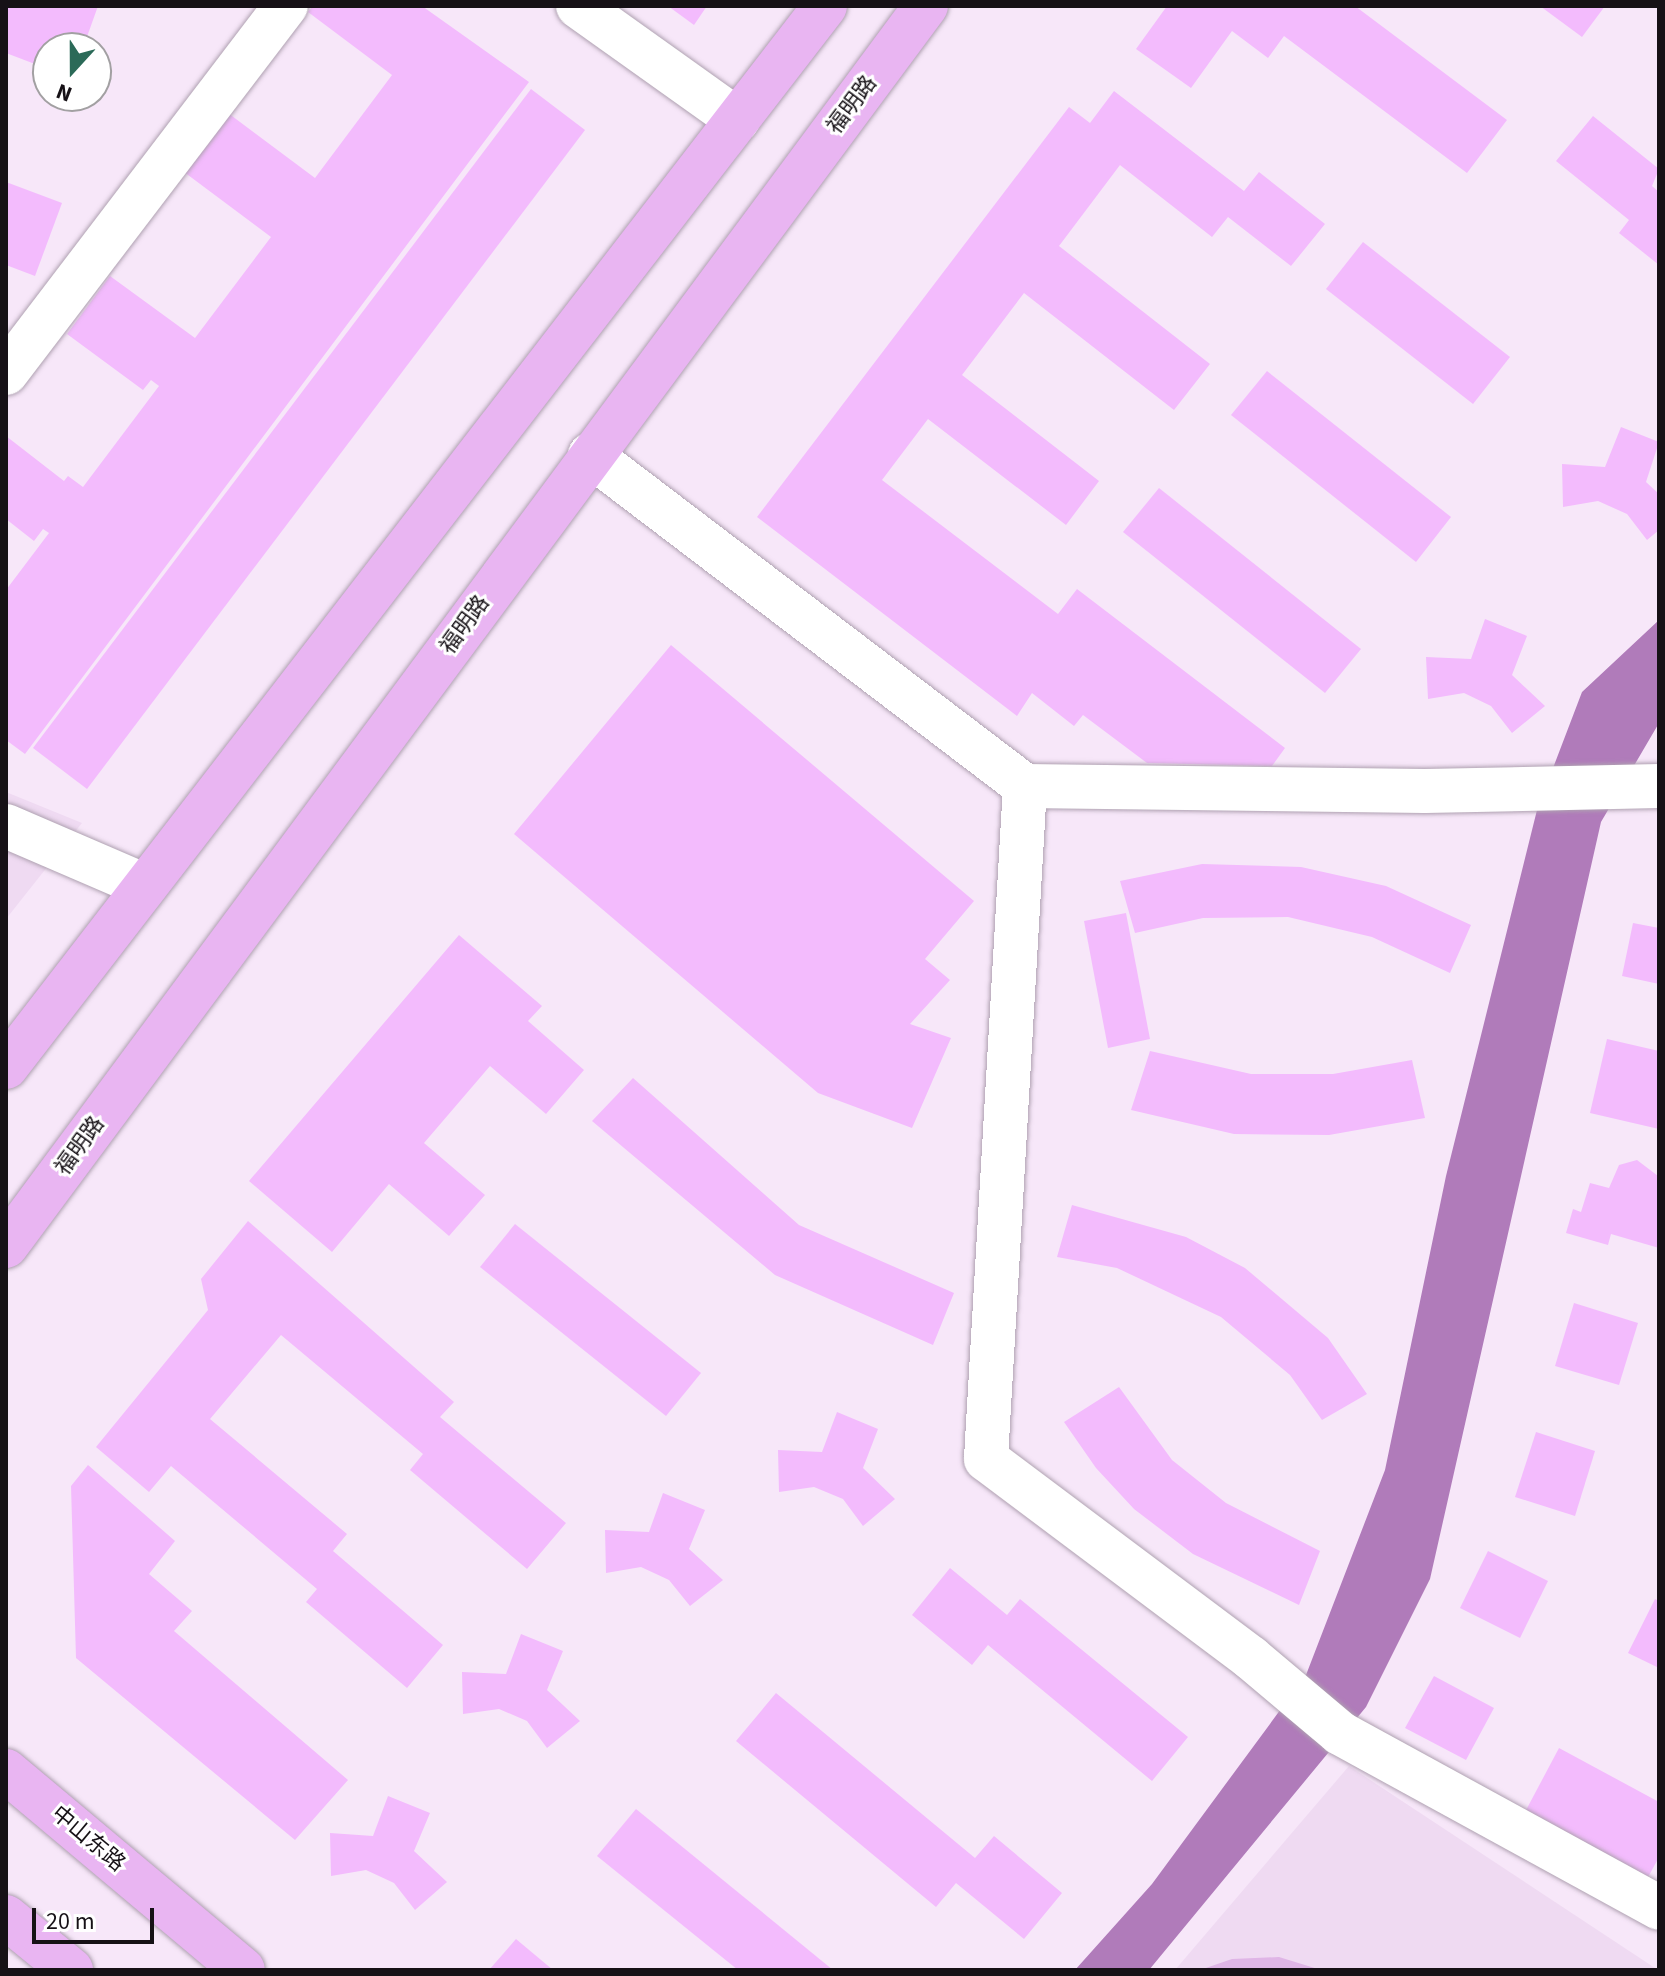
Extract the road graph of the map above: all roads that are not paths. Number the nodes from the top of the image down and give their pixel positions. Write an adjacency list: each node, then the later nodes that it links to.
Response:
1 (286, 6): 6 (street)
2 (578, 6): 5 (street)
3 (825, 6): 5 (main road)
4 (926, 6): 7 (main road, 福明路)
5 (738, 120): 11 (main road)
6 (6, 373)
7 (590, 455): 8 (street); 13 (main road, 福明路)
8 (1025, 786): 9 (street); 15 (street)
9 (1659, 786)
10 (6, 826): 11 (street)
11 (145, 886): 12 (main road)
12 (6, 1067)
13 (6, 1246)
14 (6, 1771): 18 (main road, 中山东路)
15 (1659, 1908)
16 (6, 1917): 17 (main road)
17 (71, 1970)
18 (243, 1970)

